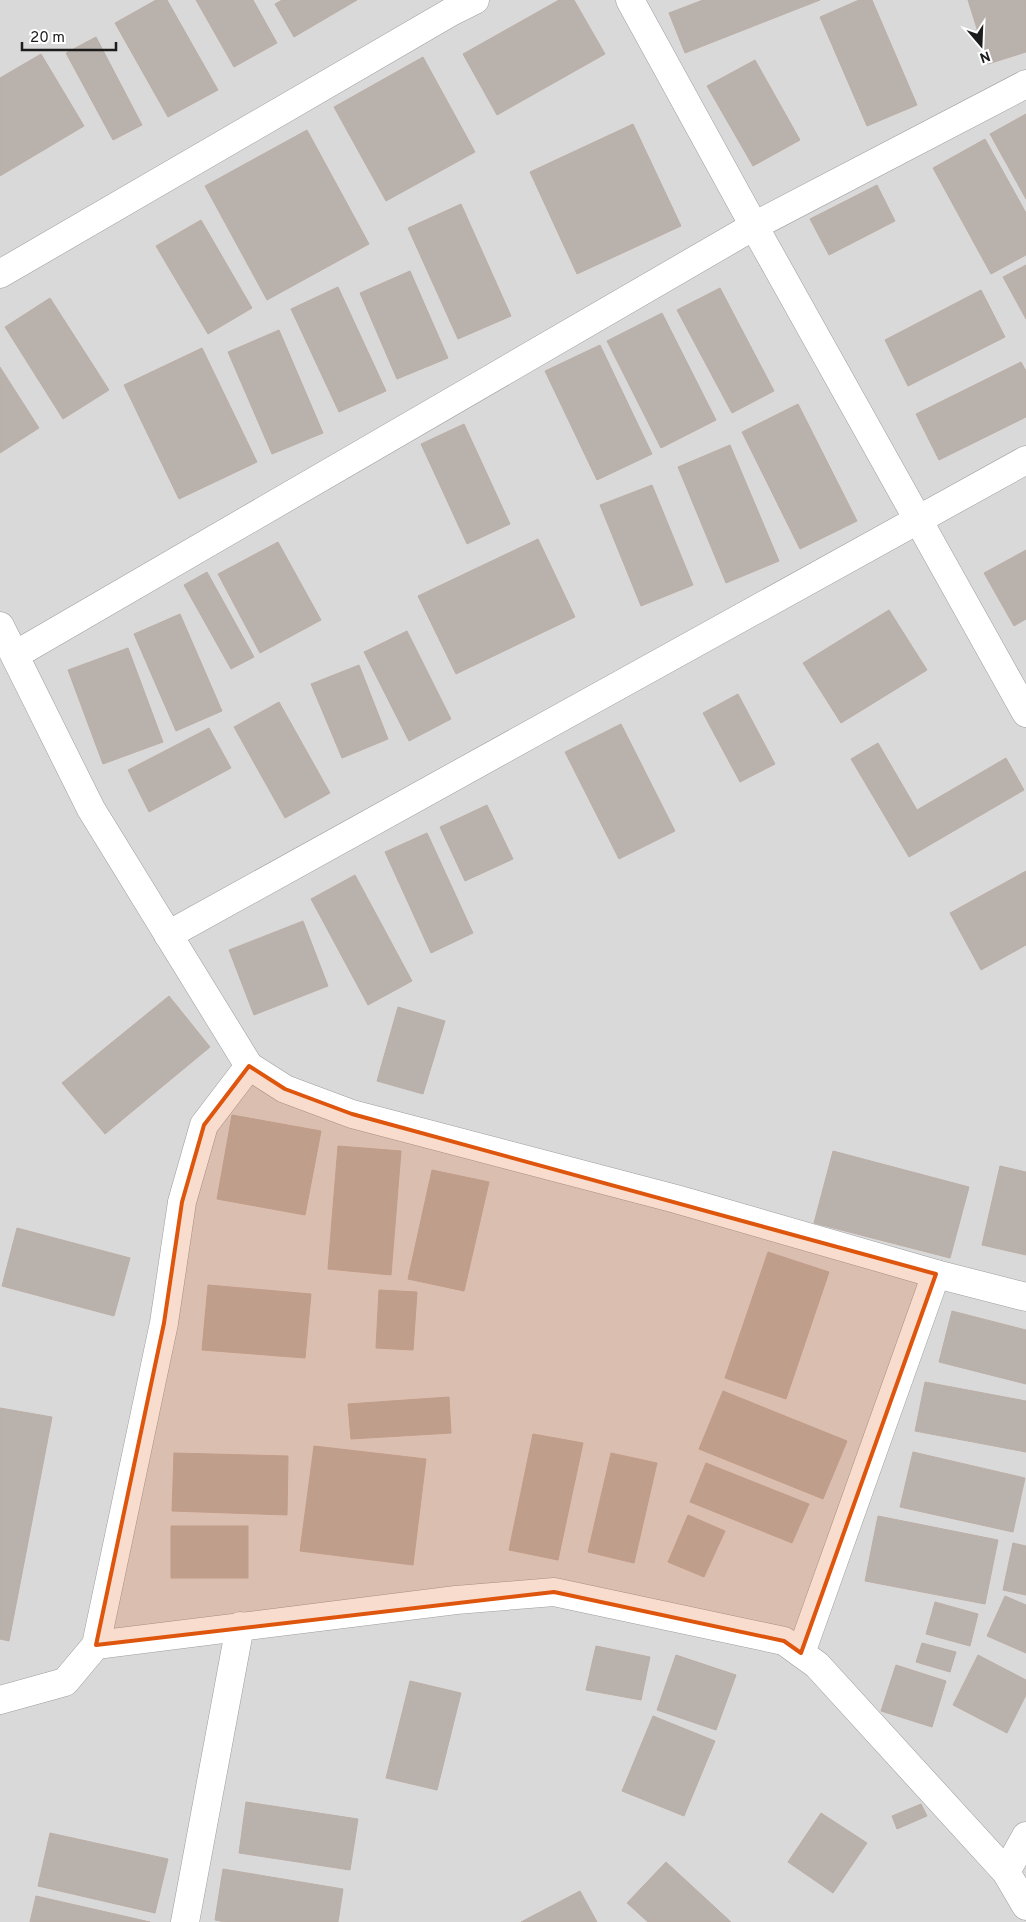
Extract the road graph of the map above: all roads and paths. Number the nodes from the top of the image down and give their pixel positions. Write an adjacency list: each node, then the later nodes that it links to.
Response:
1 (475, 0): 3 (street)
2 (630, 0): 5 (street)
3 (447, 6): 6 (street)
4 (1026, 84): 5 (street)
5 (754, 226): 8 (street); 10 (street)
6 (0, 274)
7 (1026, 460): 8 (street)
8 (918, 521): 11 (street); 12 (street)
9 (0, 626): 10 (street)
10 (15, 655): 12 (street)
11 (1026, 713)
12 (168, 935): 13 (street)
13 (249, 1066): 14 (street); 17 (street)
14 (936, 1274): 15 (street); 18 (street)
15 (1026, 1297)
16 (240, 1626): 17 (street); 18 (street); 23 (street)
17 (96, 1645): 19 (street)
18 (801, 1653): 21 (street)
19 (0, 1700)
20 (1026, 1836): 21 (street)
21 (1006, 1872): 22 (street)
22 (1026, 1906)
23 (185, 1922)

